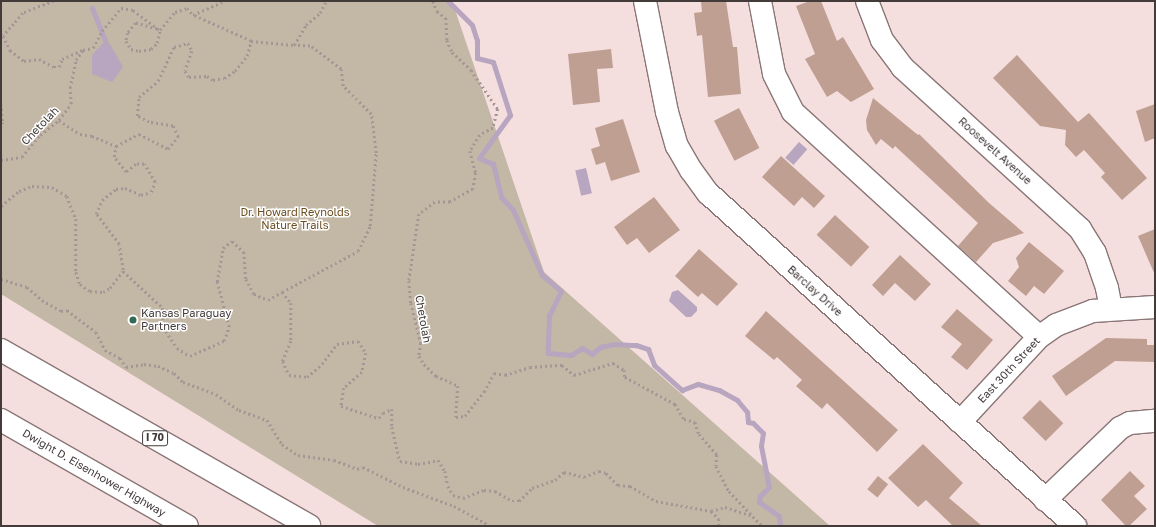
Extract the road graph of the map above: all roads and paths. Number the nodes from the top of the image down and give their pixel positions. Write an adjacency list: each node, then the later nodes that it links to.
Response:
1 (54, 1): 10 (path)
2 (225, 1): 8 (path)
3 (326, 1): 12 (path)
4 (433, 1): 32 (path, Chetolah)
5 (645, 1): 29 (main road, Barclay Drive)
6 (760, 1): 25 (main road)
7 (867, 1): 24 (main road, Roosevelt Avenue)
8 (194, 15): 9 (path); 11 (path)
9 (160, 30): 9 (path); 13 (path, Chetolah)
10 (2, 36): 13 (path)
11 (251, 41): 12 (path); 17 (path)
12 (294, 45): 22 (path)
13 (83, 50): 15 (path, Chetolah)
14 (1, 104): 16 (path)
15 (58, 120): 17 (path); 18 (path, Chetolah)
16 (1, 126)
17 (116, 146): 20 (path)
18 (1, 160)
19 (1, 206): 20 (path)
20 (123, 271): 22 (path)
21 (1, 279): 35 (path)
22 (282, 292): 31 (path)
23 (1155, 307): 24 (main road, East 30th Street)
24 (1111, 308): 25 (main road, East 30th Street)
25 (1039, 337): 29 (main road, East 30th Street)
26 (1, 350): 34 (main road, I 70)
27 (1, 420): 33 (main road, Dwight D. Eisenhower Highway)
28 (1155, 421): 30 (main road)
29 (960, 422): 30 (main road, Barclay Drive)
30 (1045, 500): 38 (main road, Barclay Drive)
31 (711, 511): 32 (path); 36 (path)
32 (753, 516): 37 (path, Chetolah)
33 (187, 526)
34 (309, 526)
35 (491, 526)
36 (719, 526)
37 (762, 526)
38 (1075, 526)

